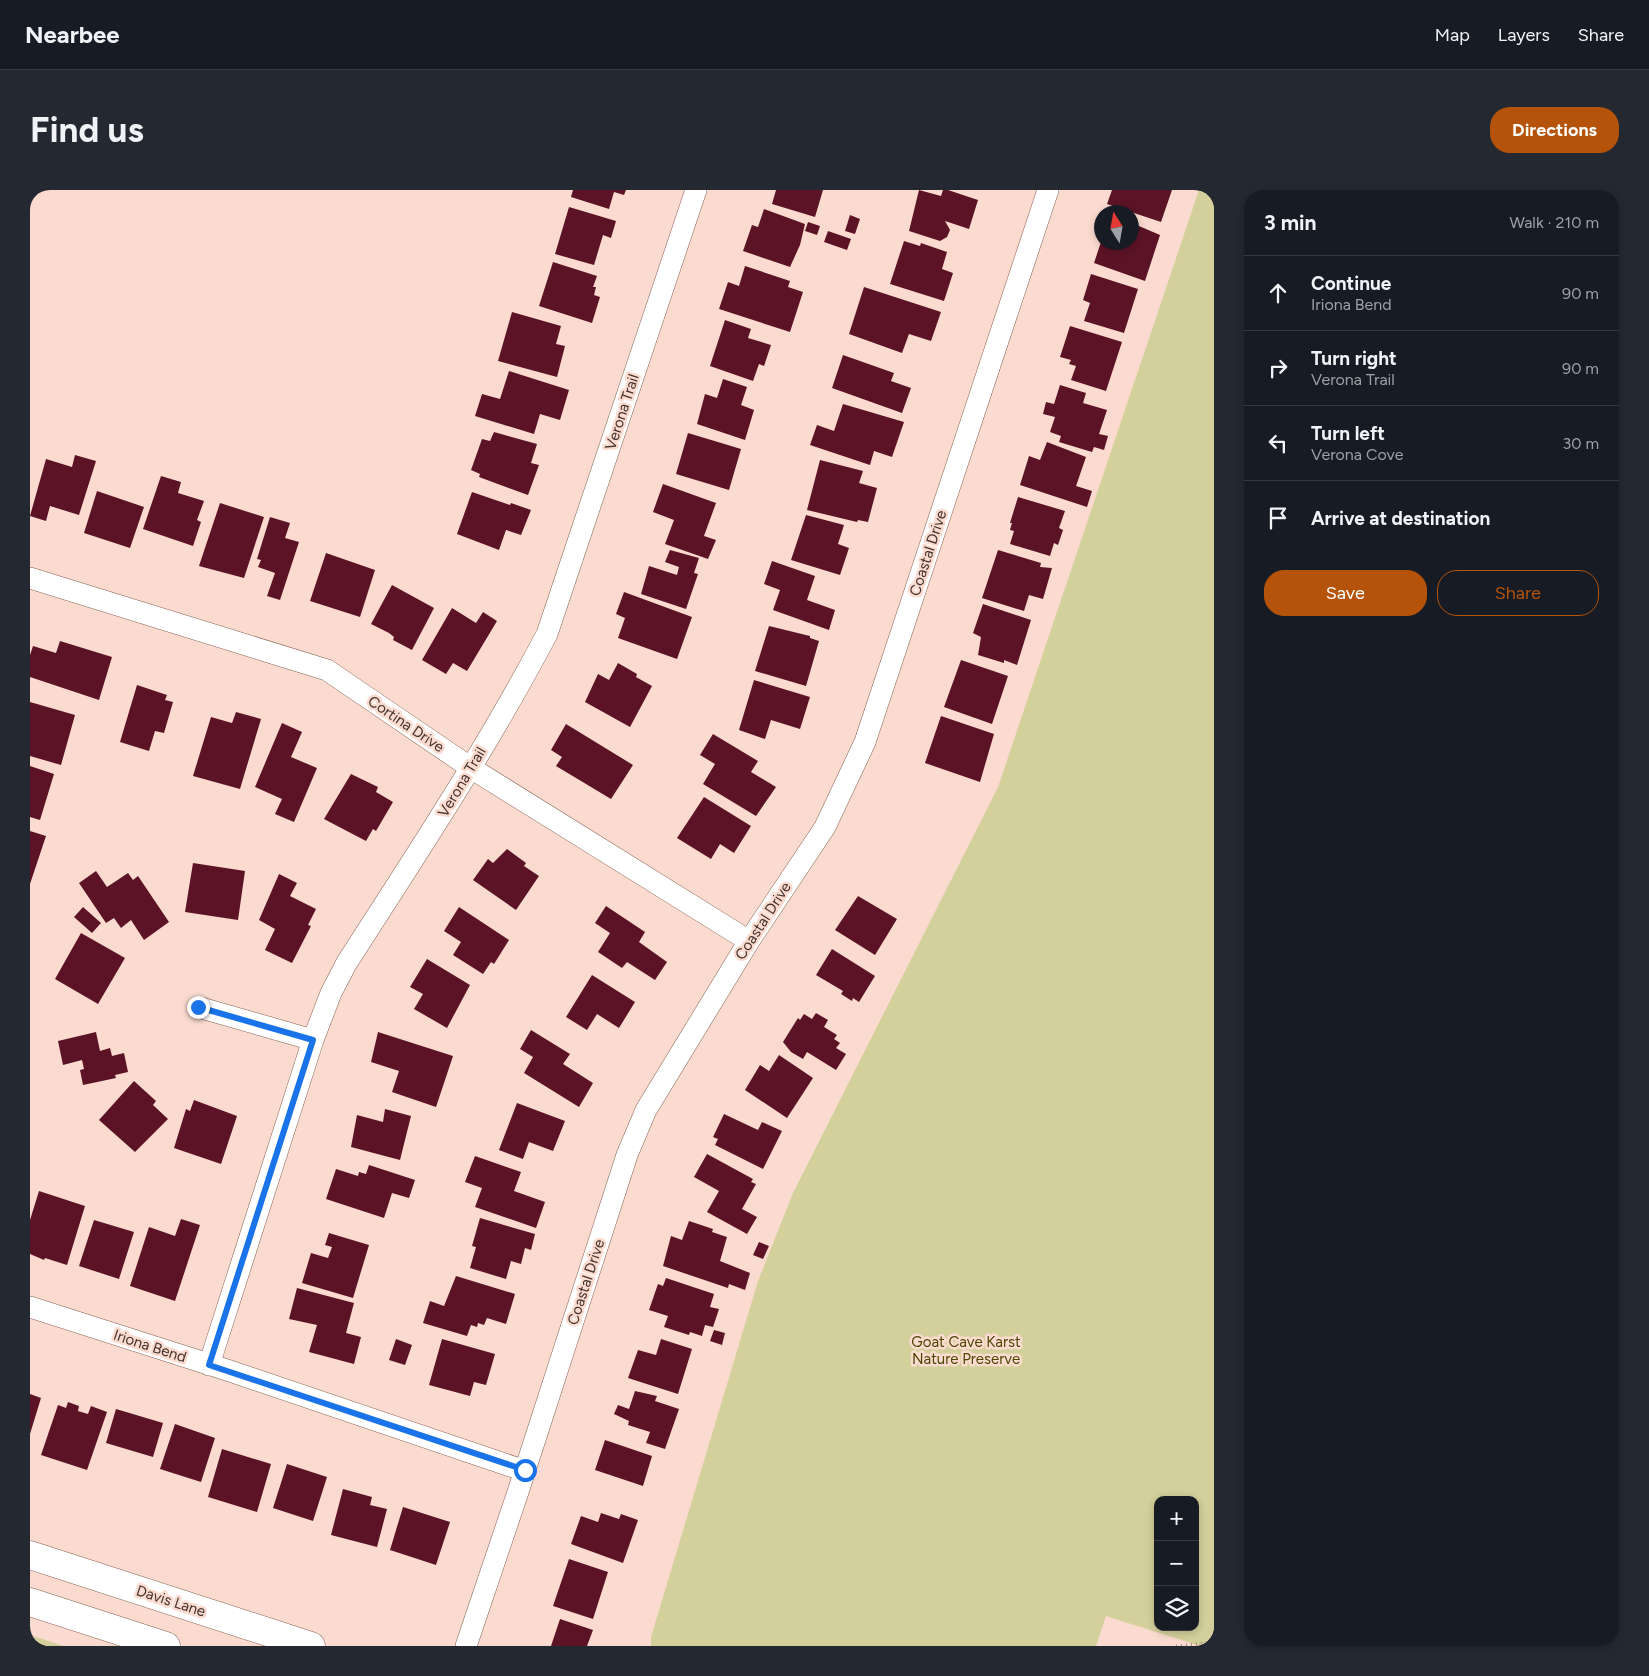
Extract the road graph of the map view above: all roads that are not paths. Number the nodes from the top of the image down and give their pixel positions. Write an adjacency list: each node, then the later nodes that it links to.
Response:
1 (696, 190): 4 (street, Verona Trail)
2 (1048, 190): 5 (street, Coastal Drive)
3 (30, 578): 4 (street, Cortina Drive)
4 (470, 768): 5 (street, Cortina Drive); 7 (street, Verona Trail)
5 (750, 941): 10 (street, Coastal Drive)
6 (198, 1007): 7 (street)
7 (313, 1040): 9 (street, Verona Trail)
8 (30, 1307): 9 (street, Iriona Bend)
9 (209, 1365): 10 (street, Iriona Bend)
10 (525, 1470): 15 (street, Coastal Drive)
11 (30, 1556): 14 (main road, Davis Lane)
12 (30, 1602): 13 (main road)
13 (166, 1646)
14 (311, 1646)
15 (466, 1646)

